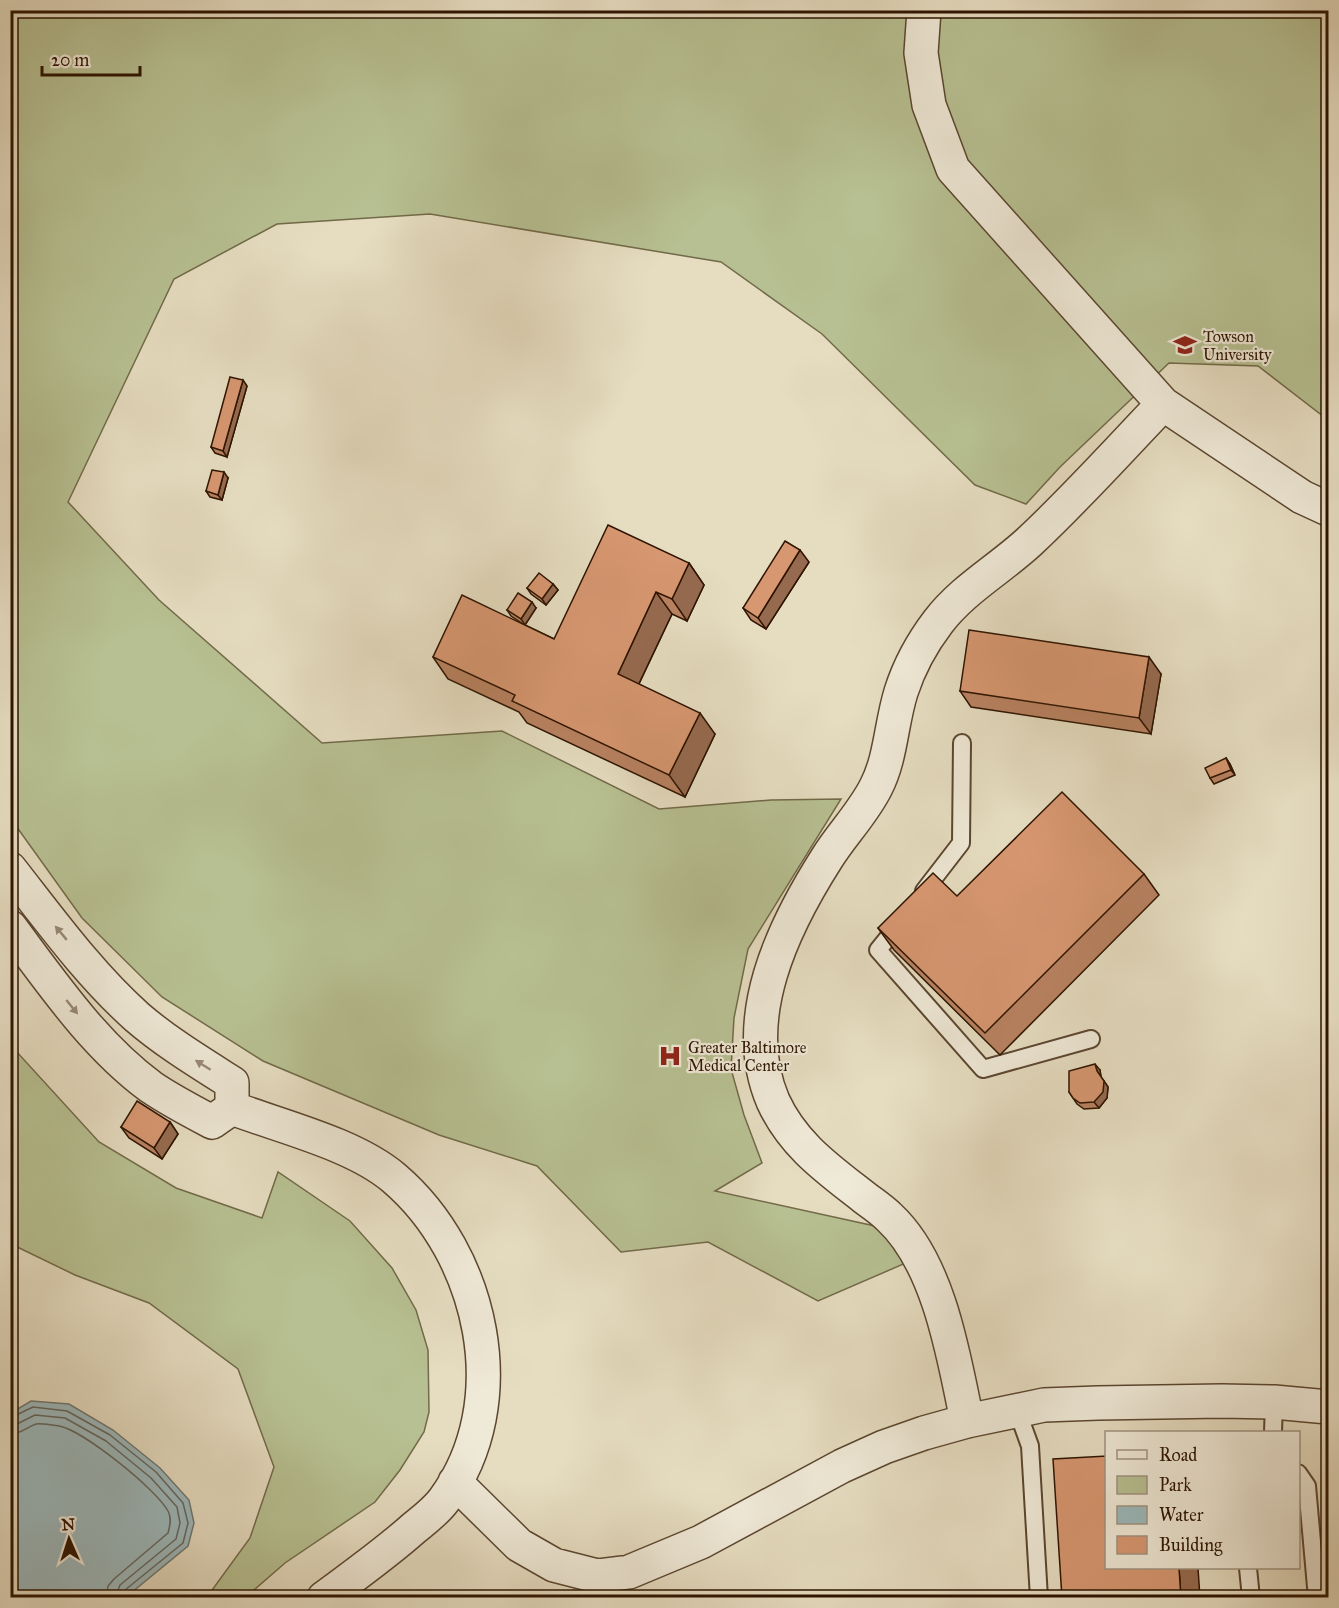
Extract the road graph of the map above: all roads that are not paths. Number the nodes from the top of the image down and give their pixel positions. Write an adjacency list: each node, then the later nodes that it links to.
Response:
1 (924, 10): 2 (street)
2 (1163, 404): 3 (street); 12 (street)
3 (1329, 509)
4 (962, 743): 7 (lane)
5 (10, 869): 8 (street, one-way to 5)
6 (10, 927): 8 (street, one-way to 8)
7 (1091, 1039)
8 (232, 1108): 14 (street)
9 (1329, 1407): 11 (street)
10 (1017, 1410): 11 (street); 12 (street); 17 (lane)
11 (1274, 1417)
12 (967, 1421): 14 (street)
13 (1300, 1475): 19 (lane)
14 (455, 1482): 16 (street)
15 (1248, 1569): 18 (lane)
16 (324, 1598)
17 (1039, 1598)
18 (1251, 1598)
19 (1317, 1598)

